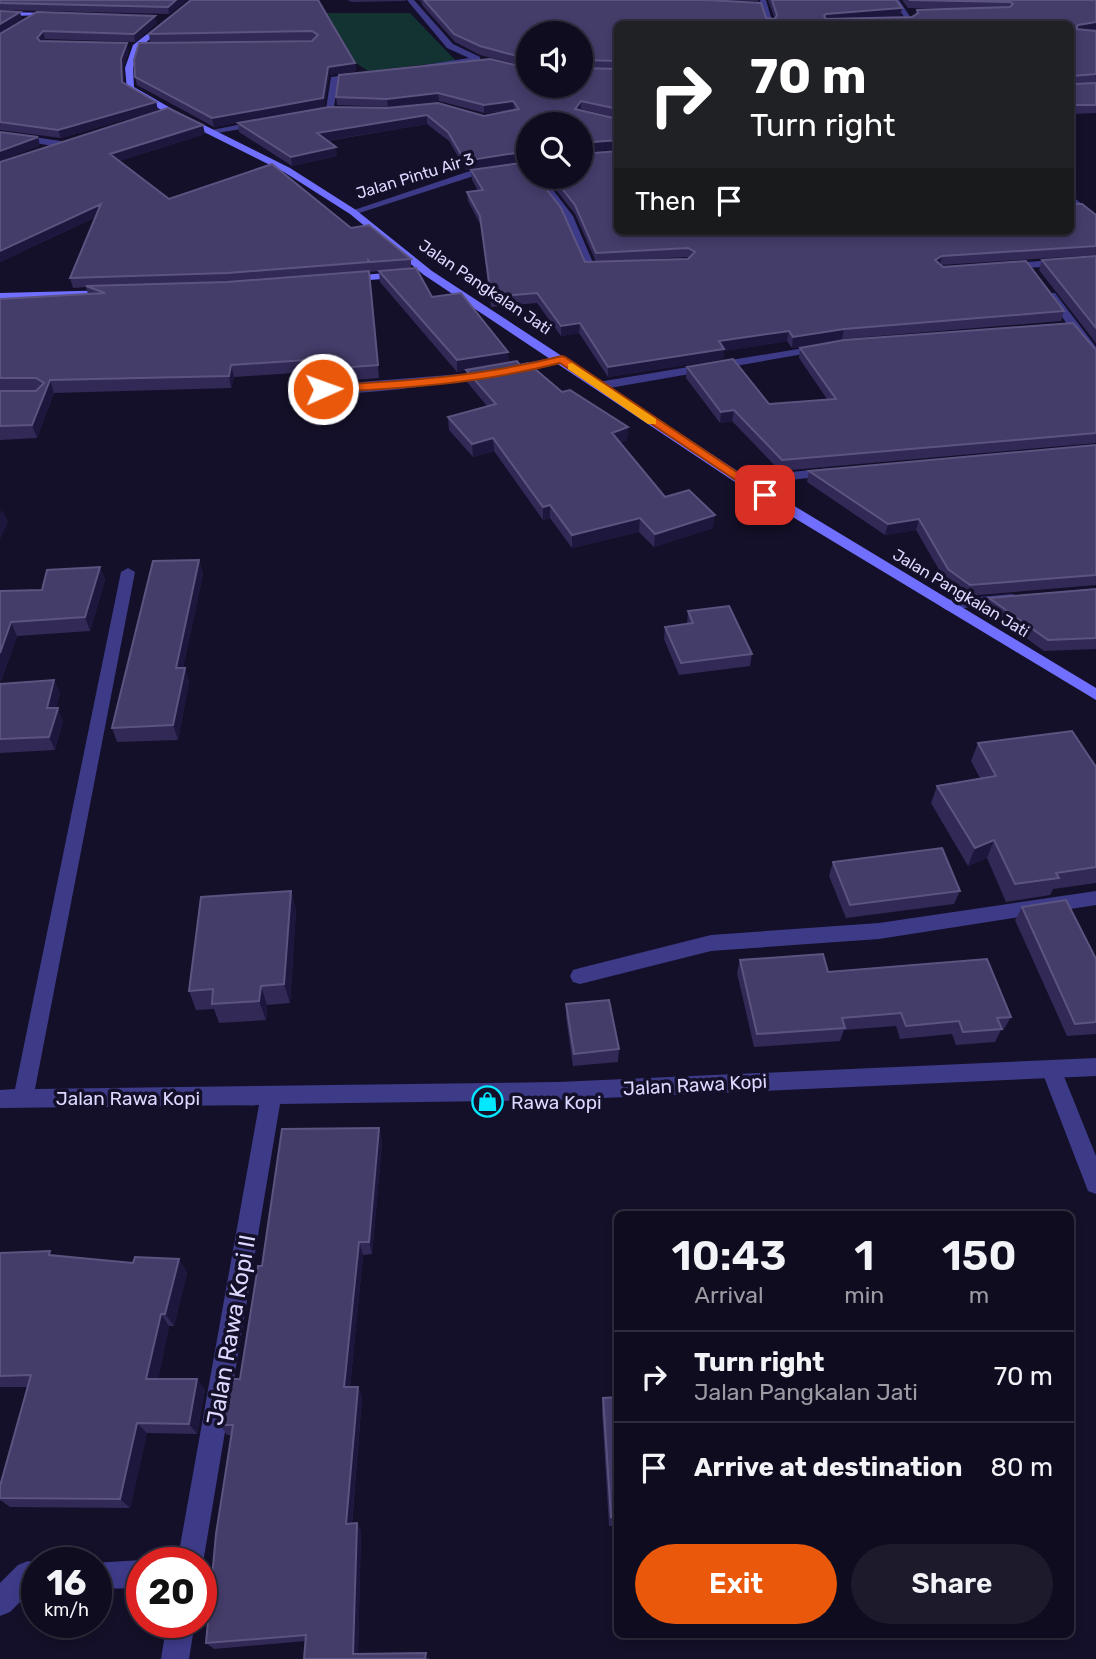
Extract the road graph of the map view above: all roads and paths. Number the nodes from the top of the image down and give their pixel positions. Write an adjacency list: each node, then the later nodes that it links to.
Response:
1 (195, 0): 11 (main road)
2 (410, 0): 18 (street)
3 (895, 0): 9 (street)
4 (764, 3): 5 (street); 12 (street)
5 (753, 6)
6 (0, 14): 7 (main road)
7 (39, 14): 8 (main road); 15 (street)
8 (66, 15)
9 (909, 15): 13 (street); 14 (street)
10 (159, 19): 11 (main road)
11 (173, 19): 16 (main road)
12 (769, 21)
13 (891, 21)
14 (916, 21)
15 (19, 26)
16 (133, 47): 17 (street); 24 (main road, Jalan Pangkalan Jati)
17 (149, 47)
18 (476, 59): 19 (street); 20 (street)
19 (488, 62)
20 (416, 68)
21 (375, 74): 22 (street)
22 (330, 111): 23 (street); 26 (street)
23 (340, 111)
24 (171, 112): 25 (street); 28 (main road, Jalan Pangkalan Jati)
25 (159, 116)
26 (303, 116)
27 (277, 120): 28 (street)
28 (211, 131): 34 (main road, Jalan Pangkalan Jati)
29 (0, 135): 30 (street)
30 (38, 153)
31 (516, 166): 34 (street, Jalan Pintu Air 3)
32 (547, 189): 38 (street)
33 (1074, 201): 35 (street)
34 (353, 212): 40 (main road, Jalan Pangkalan Jati)
35 (1096, 221)
36 (1096, 260): 37 (street)
37 (1027, 265): 39 (street); 41 (street)
38 (617, 266)
39 (1013, 266)
40 (428, 273): 42 (main road); 48 (main road, Jalan Pangkalan Jati)
41 (1035, 275)
42 (335, 280)
43 (1043, 285): 47 (street)
44 (128, 292): 45 (main road)
45 (0, 296)
46 (829, 347): 49 (street)
47 (1096, 355)
48 (562, 359): 49 (main road, Jalan Pangkalan Jati); 50 (street)
49 (598, 386): 52 (main road, Jalan Pangkalan Jati)
50 (323, 389)
51 (847, 470): 52 (street)
52 (743, 481): 55 (main road, Jalan Pangkalan Jati)
53 (128, 572): 63 (street)
54 (1024, 598): 55 (street)
55 (946, 605): 56 (main road, Jalan Pangkalan Jati)
56 (1096, 695)
57 (1096, 898): 58 (street)
58 (580, 976)
59 (1096, 1067): 60 (street, Jalan Rawa Kopi)
60 (1051, 1069): 61 (street, Jalan Rawa Kopi); 64 (street)
61 (271, 1097): 63 (street, Jalan Rawa Kopi); 65 (street, Jalan Rawa Kopi II)
62 (0, 1099): 63 (street, Jalan Rawa Kopi)
63 (23, 1099)
64 (1096, 1184)
65 (193, 1547)
66 (21, 1582): 67 (street)
67 (0, 1602)
68 (178, 1638): 69 (street)
69 (175, 1659)

